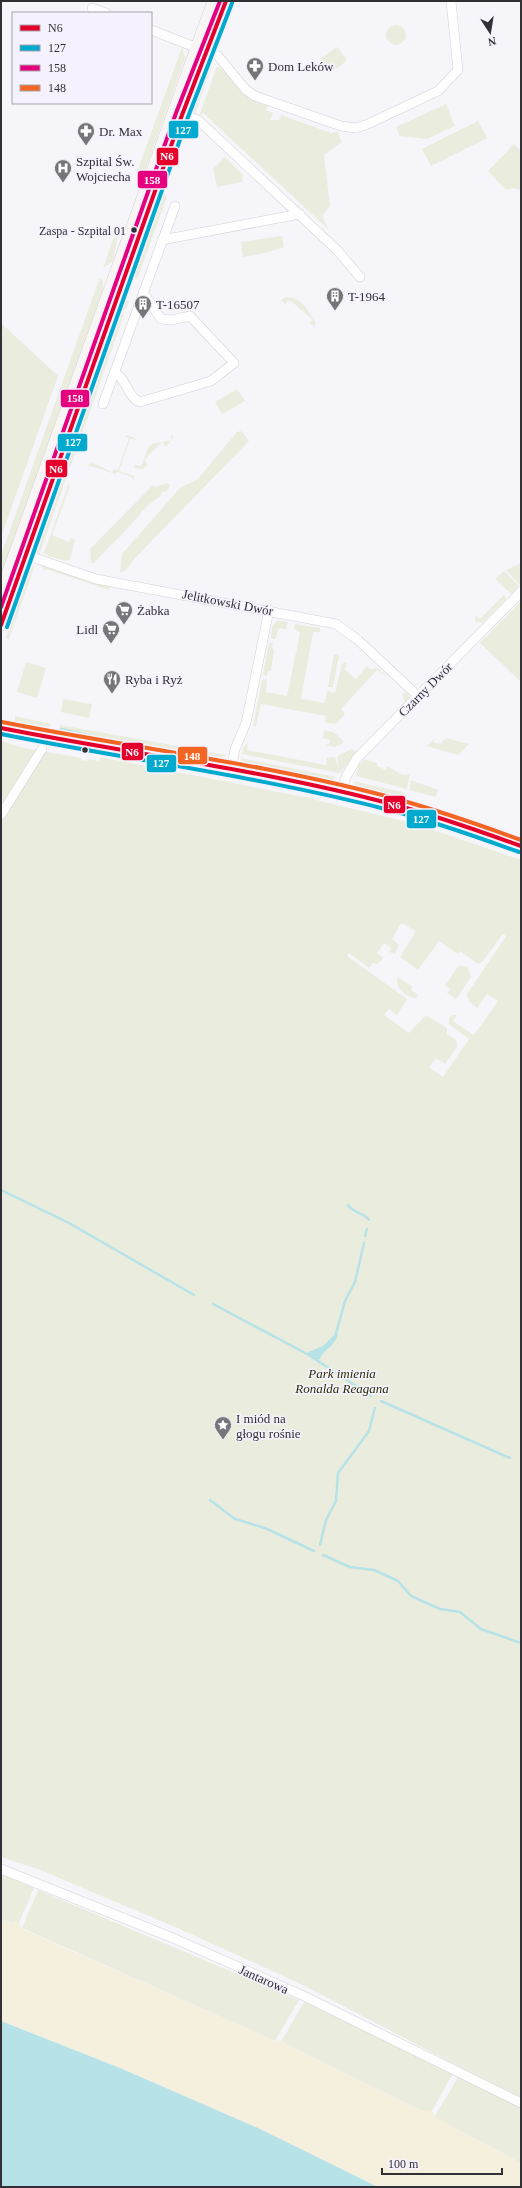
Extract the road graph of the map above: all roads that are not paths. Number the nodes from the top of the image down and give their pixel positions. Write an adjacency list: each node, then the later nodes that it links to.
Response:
1 (213, 1): 7 (main road)
2 (226, 1): 8 (main road)
3 (451, 1): 8 (street)
4 (92, 8): 5 (street)
5 (103, 12)
6 (152, 30): 7 (street)
7 (195, 47): 8 (street); 16 (main road)
8 (206, 51): 9 (main road)
9 (182, 115): 10 (street); 16 (main road)
10 (282, 198): 12 (street); 13 (street)
11 (175, 206): 14 (street)
12 (300, 214): 13 (street); 15 (street)
13 (278, 218): 14 (street)
14 (162, 240): 17 (street)
15 (360, 277)
16 (118, 280): 20 (main road); 21 (main road)
17 (142, 292): 18 (street); 18 (street)
18 (114, 373): 19 (street)
19 (103, 404)
20 (17, 547): 21 (street, Jelitkowski Dwór); 22 (main road)
21 (26, 555): 24 (street, Jelitkowski Dwór); 25 (main road)
22 (1, 591)
23 (521, 592): 26 (street, Czarny Dwór)
24 (269, 610): 26 (street, Jelitkowski Dwór); 29 (street)
25 (1, 625)
26 (418, 696): 30 (street, Czarny Dwór)
27 (1, 728): 29 (main road)
28 (42, 749): 31 (street)
29 (231, 771): 30 (main road)
30 (341, 793): 32 (main road)
31 (1, 815)
32 (521, 846)
33 (1, 1869): 34 (street, Jantarowa)
34 (521, 2103)

